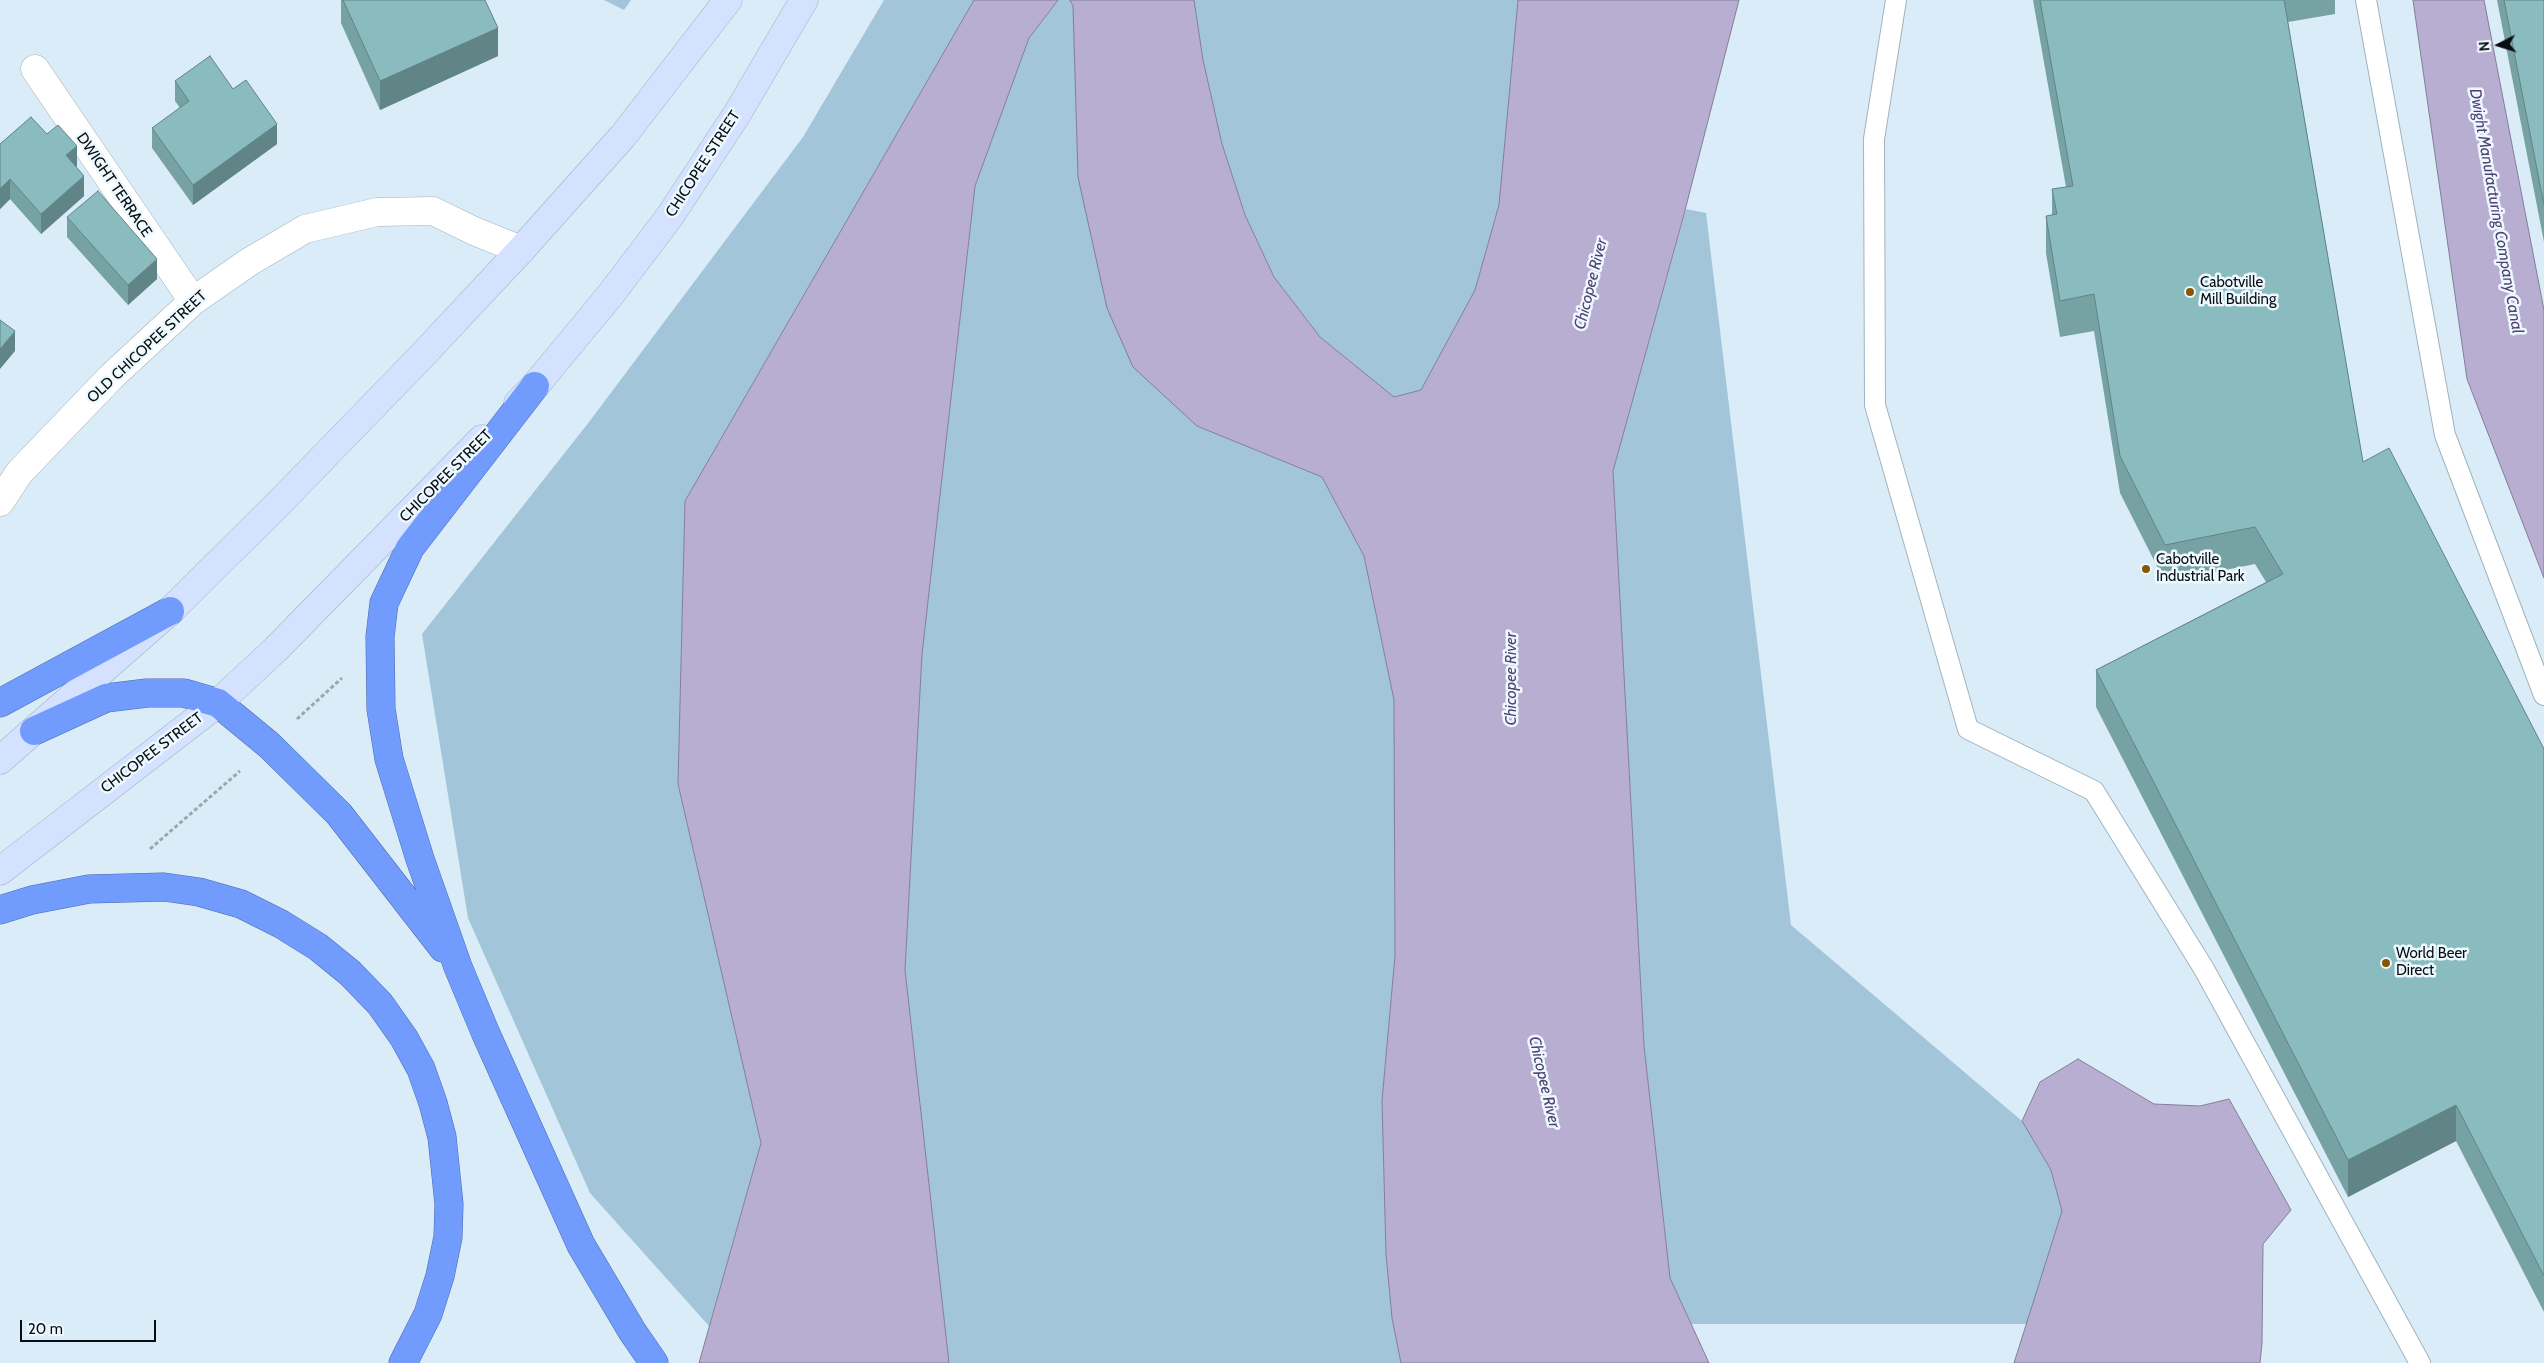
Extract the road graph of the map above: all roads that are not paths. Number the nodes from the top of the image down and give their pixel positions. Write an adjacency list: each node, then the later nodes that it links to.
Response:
1 (728, 0): 6 (main road)
2 (804, 0): 8 (main road, CHICOPEE STREET)
3 (1896, 0): 21 (lane)
4 (2366, 0): 11 (lane)
5 (35, 69): 7 (street, DWIGHT TERRACE)
6 (522, 250): 7 (street, OLD CHICOPEE STREET); 10 (main road)
7 (193, 301): 9 (street, OLD CHICOPEE STREET)
8 (535, 386): 13 (main road, CHICOPEE STREET); 18 (highway)
9 (0, 502)
10 (170, 611): 12 (highway); 14 (main road)
11 (2544, 695)
12 (0, 703)
13 (218, 703): 14 (highway); 16 (main road, CHICOPEE STREET); 18 (highway)
14 (34, 731): 15 (main road)
15 (0, 760)
16 (0, 870)
17 (0, 910): 19 (highway)
18 (458, 966): 20 (highway)
19 (403, 1363)
20 (654, 1363)
21 (2420, 1363)

